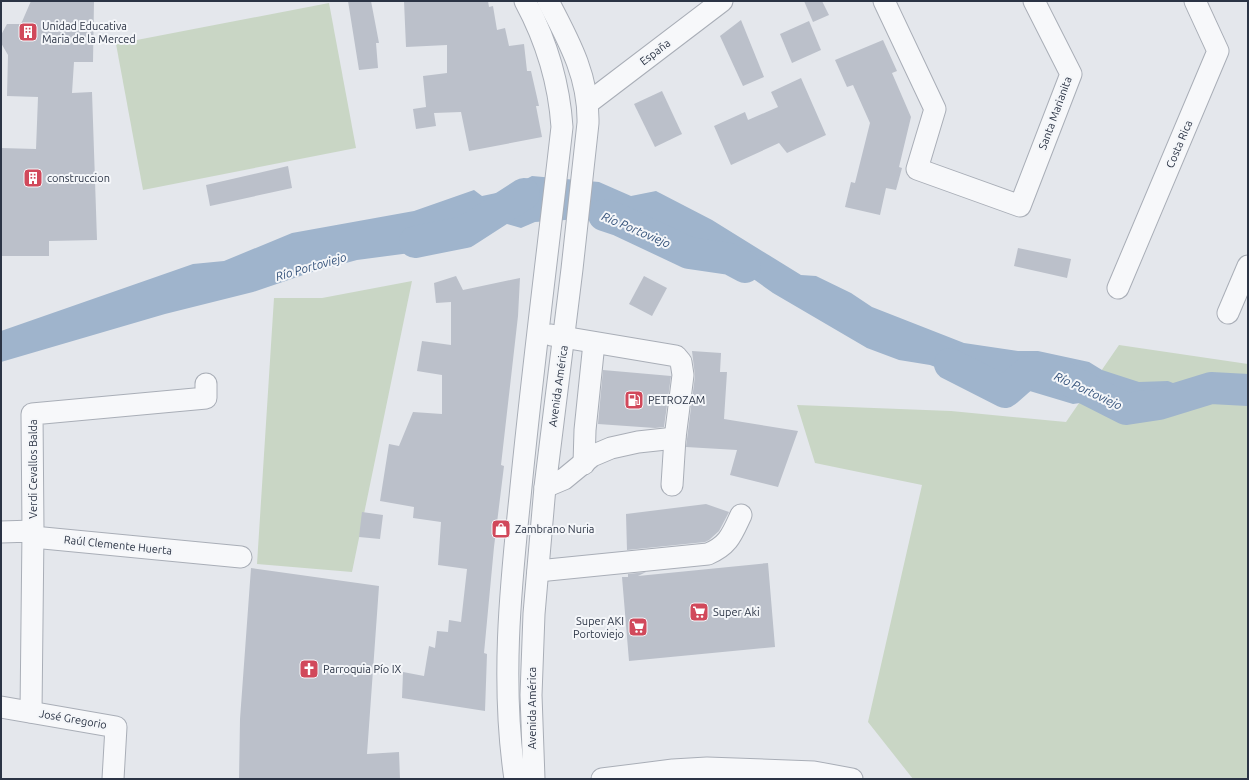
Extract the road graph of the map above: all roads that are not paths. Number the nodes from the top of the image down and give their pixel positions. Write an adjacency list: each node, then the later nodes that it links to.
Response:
1 (525, 1): 11 (street, Avenida América)
2 (548, 1): 7 (street, Avenida América)
3 (722, 1): 7 (street, España)
4 (884, 1): 5 (street, Santa Marianita)
5 (1034, 1)
6 (1195, 1): 9 (street, Costa Rica)
7 (588, 113): 12 (street, Avenida América)
8 (1248, 266): 10 (street)
9 (1118, 288)
10 (1228, 313)
11 (539, 333): 12 (street); 26 (street, Avenida América)
12 (564, 338): 13 (street); 18 (street, Avenida América)
13 (594, 343): 15 (street); 16 (street)
14 (206, 384): 21 (street, Verdi Cevallos Balda)
15 (676, 438): 16 (street); 17 (street)
16 (584, 464): 18 (street)
17 (672, 485)
18 (545, 487): 23 (street, Avenida América)
19 (741, 515): 23 (street)
20 (1, 532): 21 (street, Raúl Clemente Huerta)
21 (33, 534): 22 (street, Raúl Clemente Huerta); 25 (street, Verdi Cevallos Balda)
22 (241, 557)
23 (538, 571): 30 (street, Avenida América)
24 (1, 707): 25 (street, José Gregorio)
25 (31, 712): 27 (street, José Gregorio)
26 (509, 727): 28 (street); 29 (street, Avenida América)
27 (113, 779)
28 (508, 779)
29 (515, 779)
30 (534, 779)
31 (602, 779): 32 (street)
32 (852, 779)

